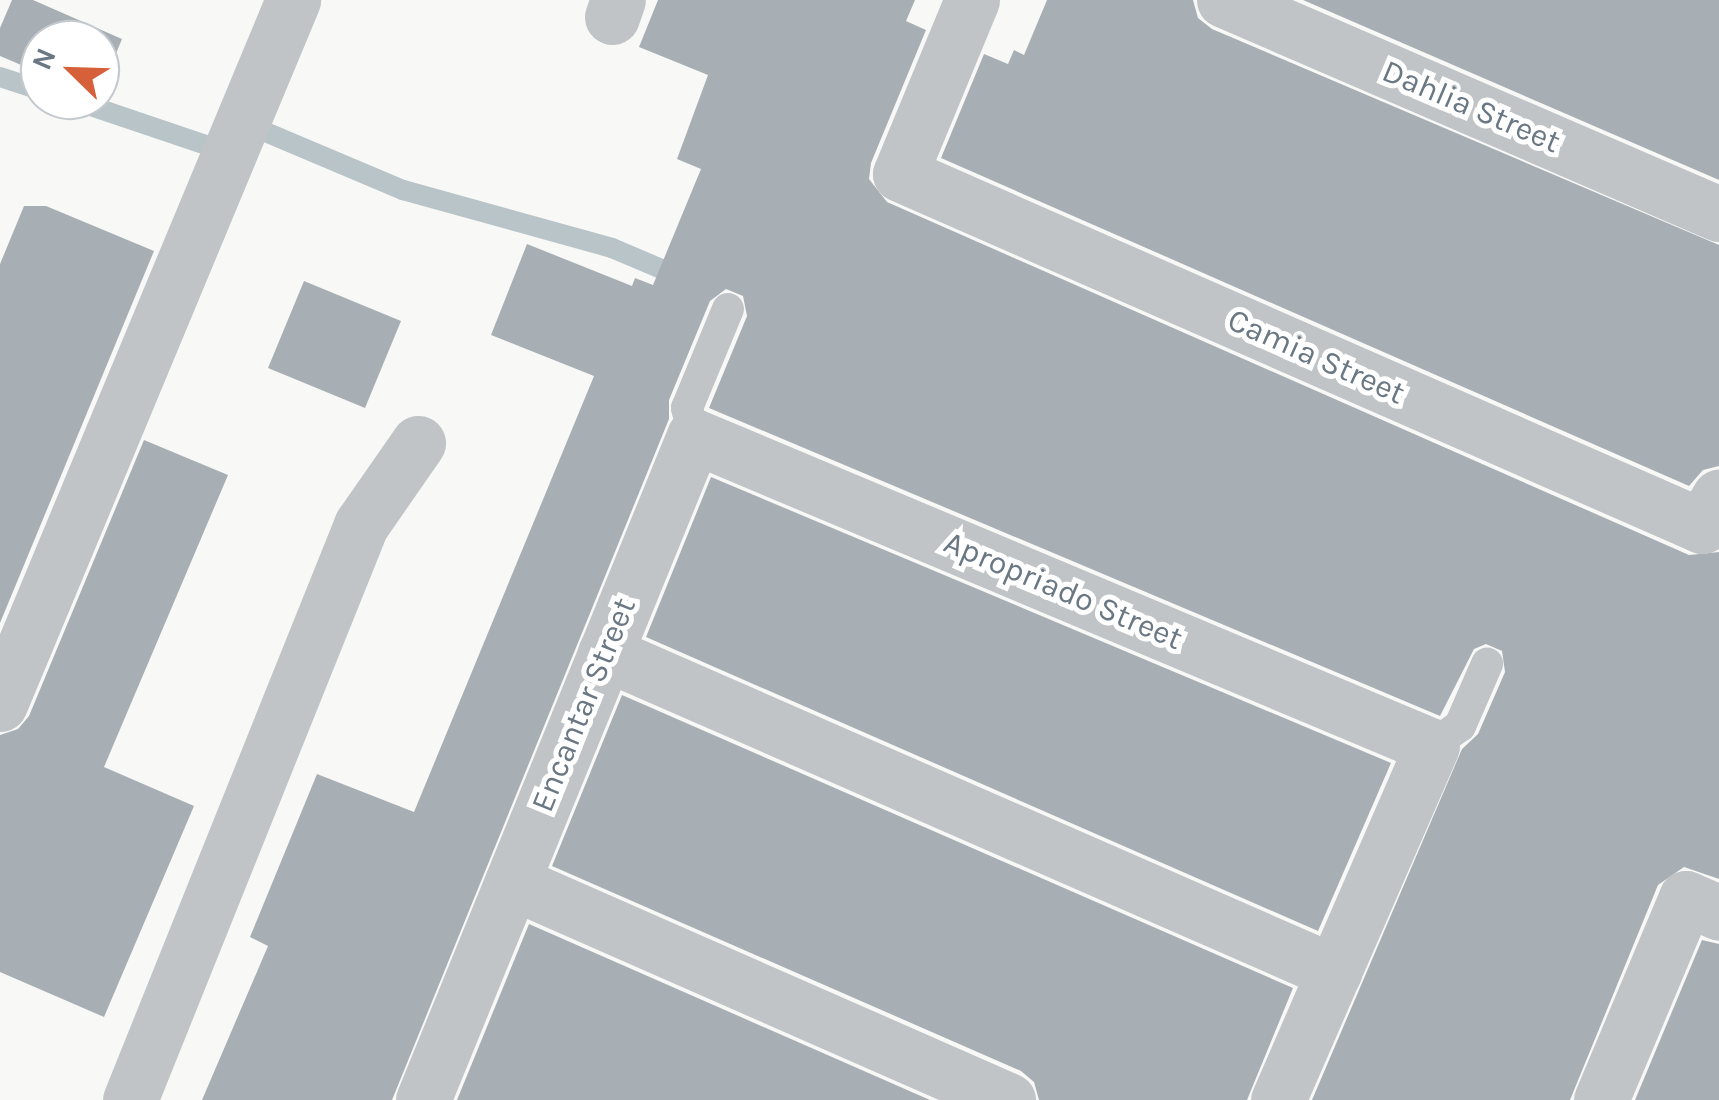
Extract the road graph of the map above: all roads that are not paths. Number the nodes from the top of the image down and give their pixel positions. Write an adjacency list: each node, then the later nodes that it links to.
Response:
1 (293, 0): 11 (street)
2 (972, 0): 8 (street, Camia Street)
3 (1224, 0): 4 (street, Dahlia Street)
4 (1719, 214)
5 (728, 309): 6 (lane, Encantar Street)
6 (694, 436): 9 (street, Encantar Street); 12 (street, Apropriado Street)
7 (418, 442): 16 (street)
8 (1719, 497)
9 (605, 653): 13 (street, Encantar Street); 15 (street)
10 (1487, 664): 12 (lane)
11 (0, 704)
12 (1432, 746): 15 (street)
13 (512, 882): 17 (street, Encantar Street); 18 (street)
14 (1719, 913): 20 (street)
15 (1334, 972): 19 (street)
16 (130, 1100)
17 (423, 1100)
18 (1008, 1100)
19 (1278, 1100)
20 (1601, 1100)

